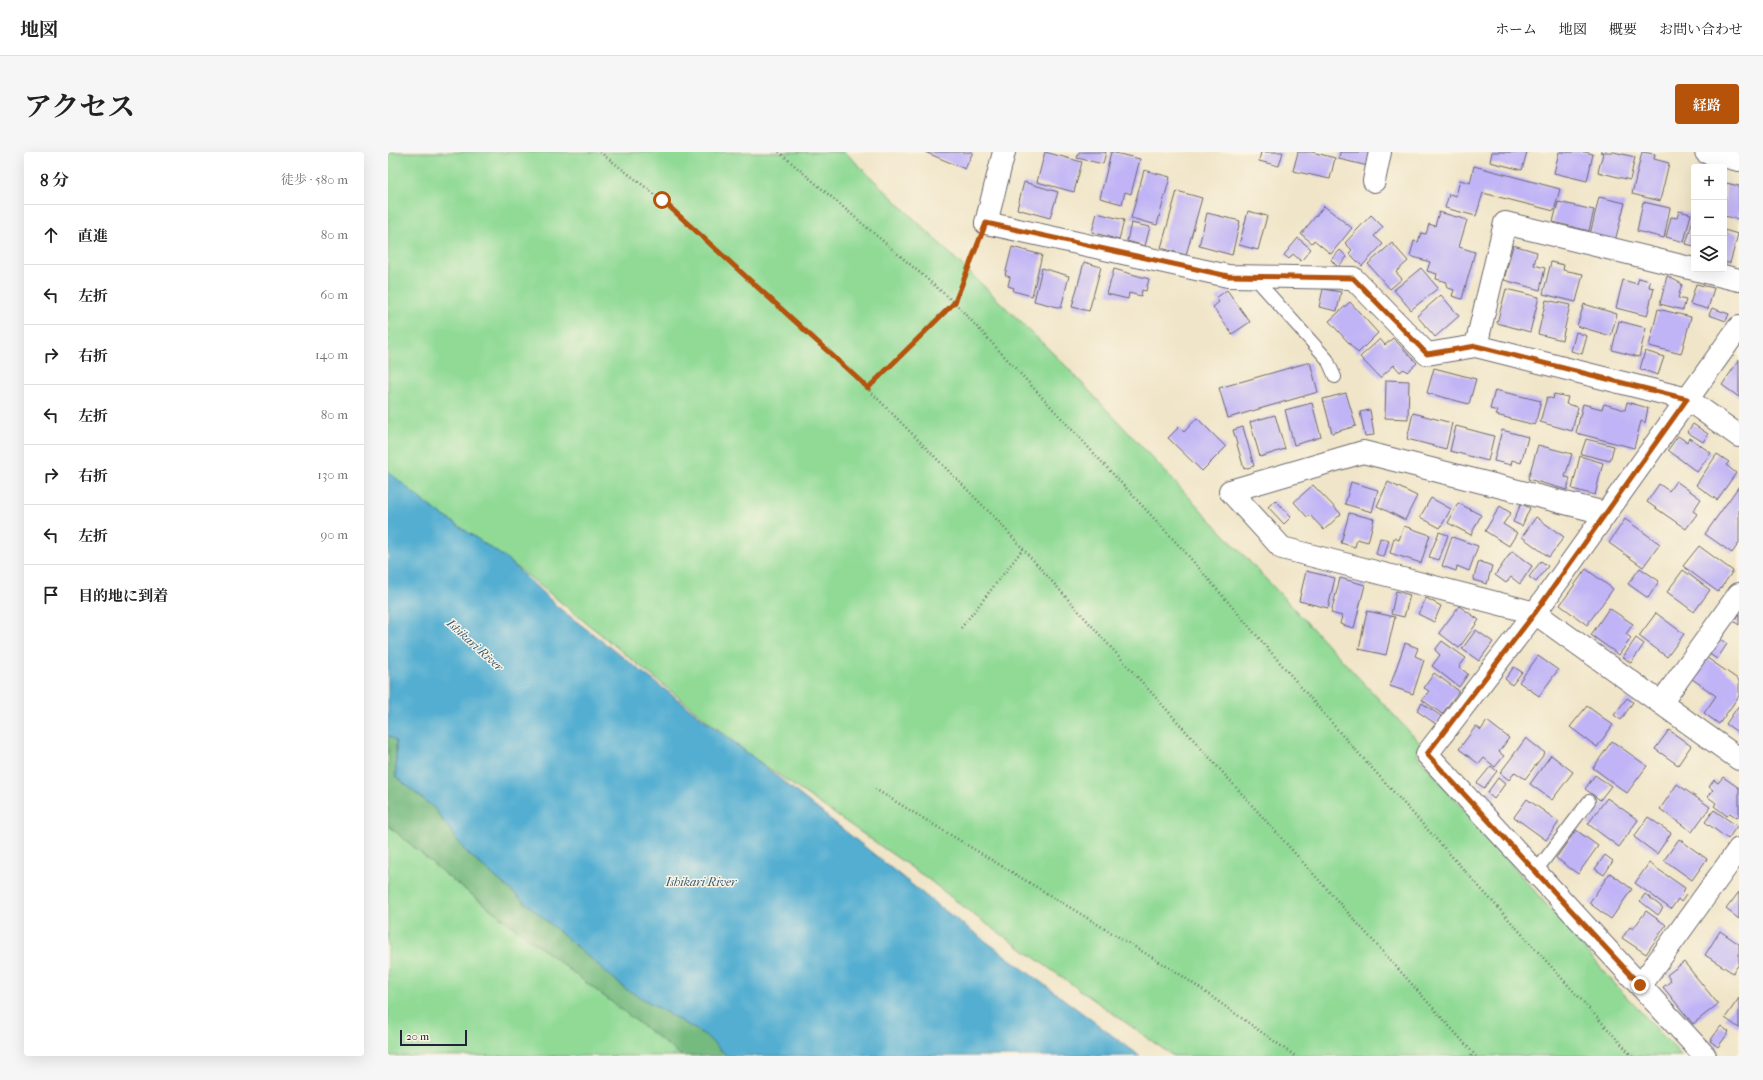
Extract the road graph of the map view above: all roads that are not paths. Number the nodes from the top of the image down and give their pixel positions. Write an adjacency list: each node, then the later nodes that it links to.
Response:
1 (1004, 152): 6 (street)
2 (1380, 152): 5 (street)
3 (1706, 152): 4 (street)
4 (1739, 160)
5 (1374, 181)
6 (1254, 277): 9 (street); 10 (lane)
7 (1739, 280): 9 (street)
8 (1739, 327): 11 (street)
9 (1476, 346): 11 (street)
10 (1335, 377)
11 (1687, 399): 12 (street); 13 (street)
12 (1739, 436)
13 (1605, 513): 15 (street); 15 (street)
14 (1739, 594): 16 (street)
15 (1535, 613): 16 (street); 20 (street)
16 (1661, 703): 17 (street)
17 (1739, 759)
18 (1589, 800): 20 (lane)
19 (1739, 849): 21 (street)
20 (1536, 871): 21 (street)
21 (1640, 985): 22 (street)
22 (1705, 1056)

